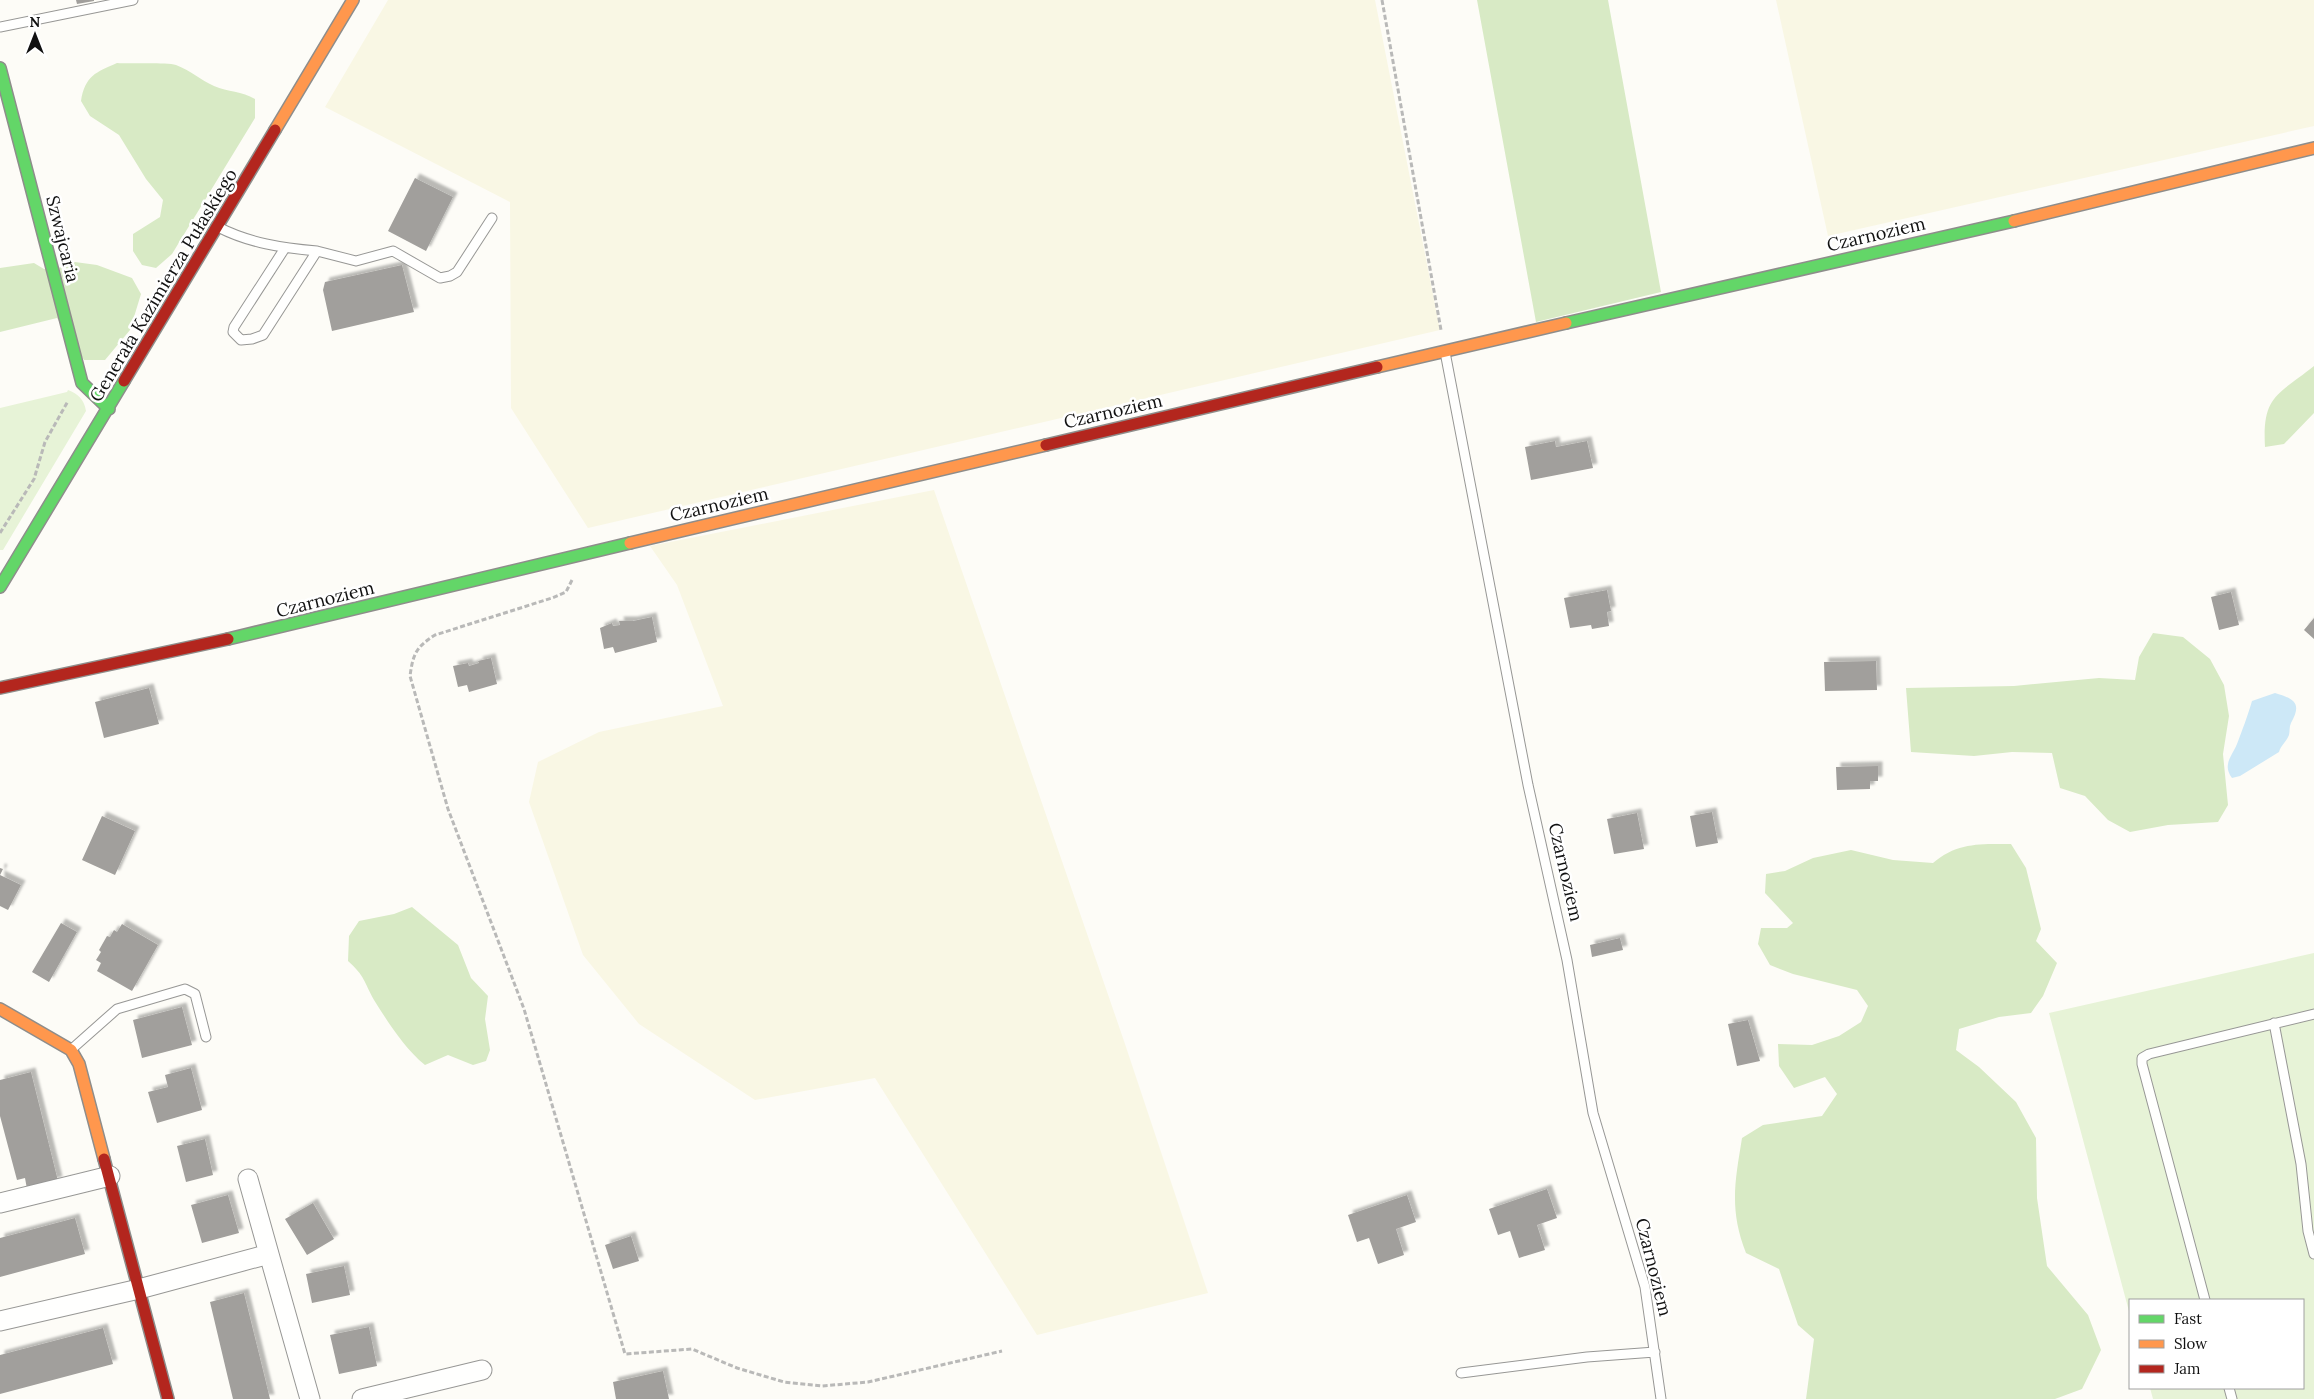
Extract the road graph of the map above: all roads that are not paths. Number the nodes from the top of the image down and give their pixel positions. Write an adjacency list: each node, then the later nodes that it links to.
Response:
1 (133, 0): 3 (lane)
2 (353, 0): 7 (street, Generała Kazimierza Pułaskiego)
3 (0, 27)
4 (0, 68): 11 (street, Szwajcaria)
5 (2314, 148): 10 (street, Czarnoziem)
6 (492, 218): 9 (lane)
7 (218, 227): 8 (lane); 11 (street, Generała Kazimierza Pułaskiego)
8 (285, 248): 9 (lane); 9 (lane)
9 (317, 251)
10 (1445, 351): 13 (street, Czarnoziem); 27 (lane, Czarnoziem)
11 (109, 409): 12 (street, Generała Kazimierza Pułaskiego)
12 (0, 587)
13 (0, 688)
14 (0, 1009): 18 (street)
15 (2314, 1014): 16 (lane)
16 (2274, 1023): 23 (lane); 25 (lane)
17 (206, 1037): 18 (lane)
18 (71, 1050): 19 (street)
19 (110, 1176): 21 (street); 24 (street)
20 (248, 1179): 22 (street)
21 (0, 1203)
22 (269, 1254): 24 (street); 31 (street)
23 (2314, 1254)
24 (139, 1289): 26 (street); 30 (street)
25 (2206, 1299)
26 (0, 1321)
27 (1655, 1352): 29 (lane); 33 (lane, Czarnoziem)
28 (482, 1370): 32 (street)
29 (1460, 1373)
30 (168, 1399)
31 (310, 1399)
32 (362, 1399)
33 (1661, 1399)

